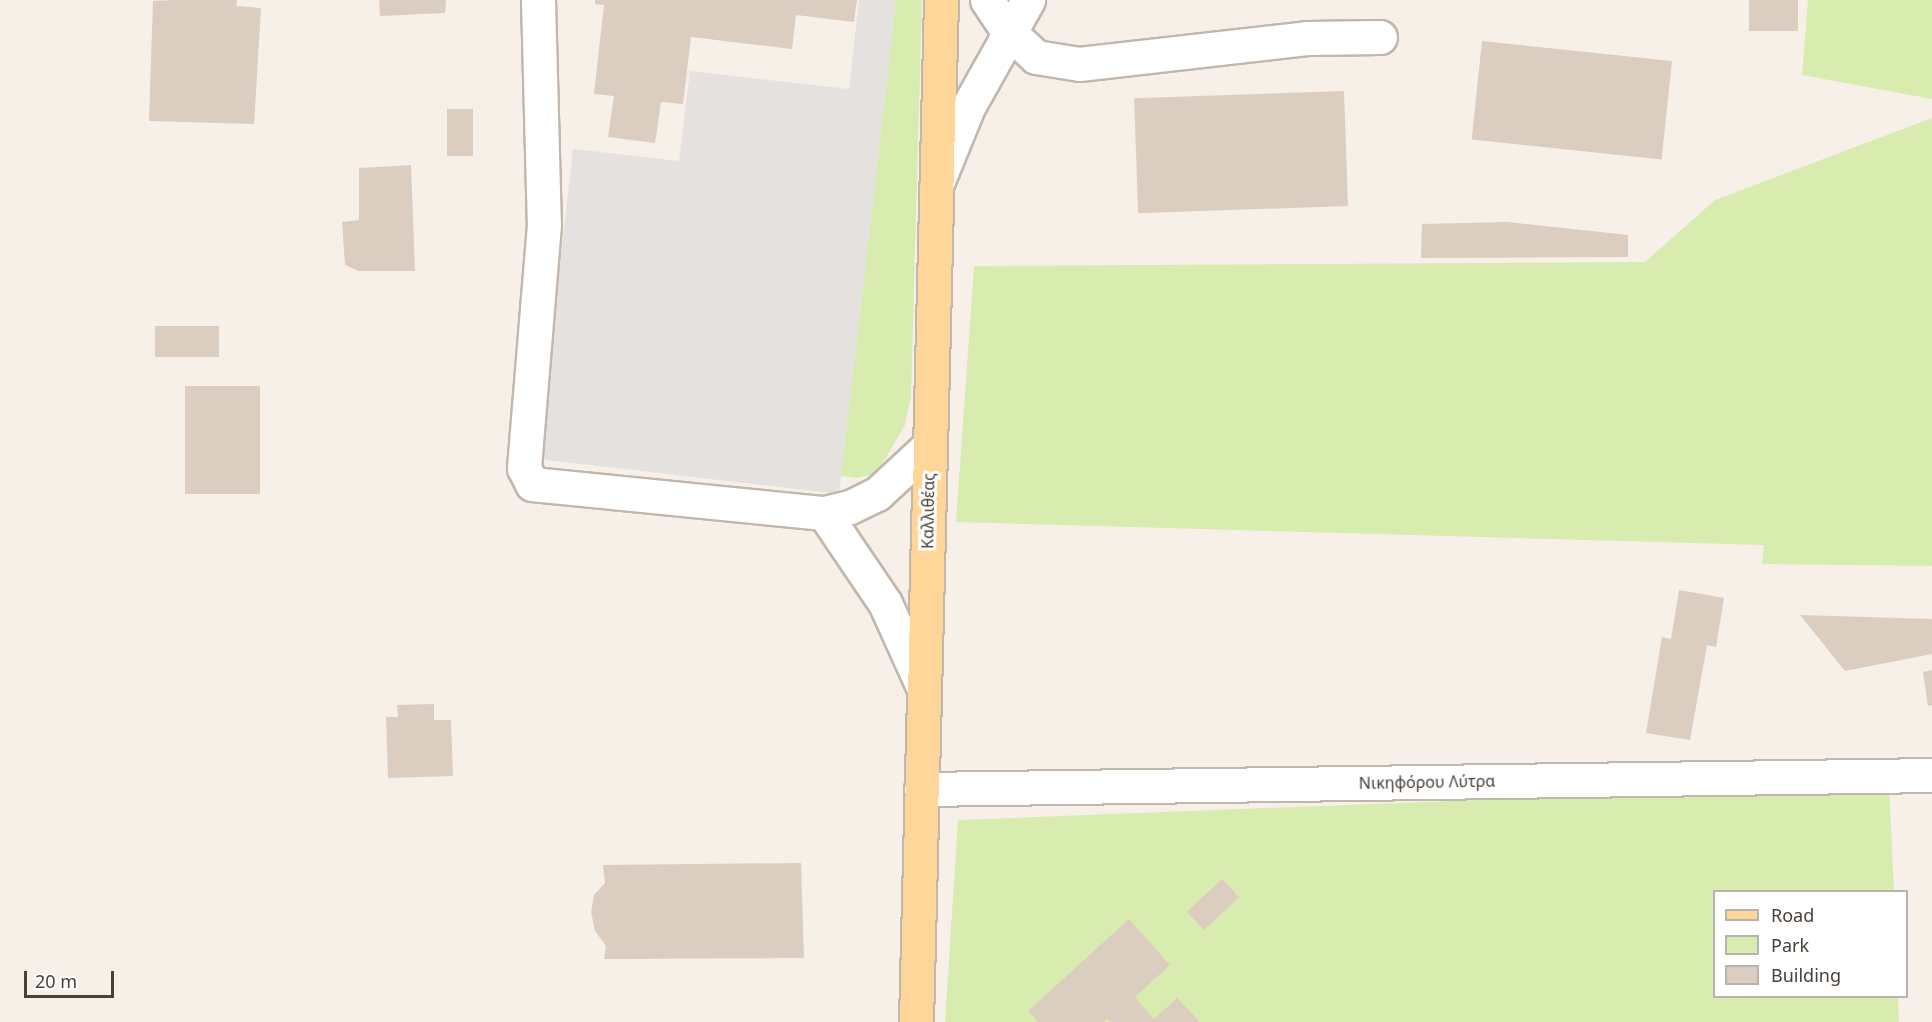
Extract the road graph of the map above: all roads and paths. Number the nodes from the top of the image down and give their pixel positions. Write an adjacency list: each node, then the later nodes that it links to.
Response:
1 (538, 0): 9 (street)
2 (941, 0): 7 (main road, Καλλιθέας)
3 (987, 0): 5 (street)
4 (1028, 0): 5 (street)
5 (1008, 31): 6 (street); 7 (street)
6 (1380, 37)
7 (935, 187): 8 (main road, Καλλιθέας)
8 (930, 445): 9 (street); 10 (main road, Καλλιθέας)
9 (824, 513): 10 (street)
10 (924, 689): 12 (main road, Καλλιθέας)
11 (1932, 775): 12 (street, Νικηφόρου Λύτρα)
12 (921, 789): 13 (main road, Καλλιθέας)
13 (916, 1022)

